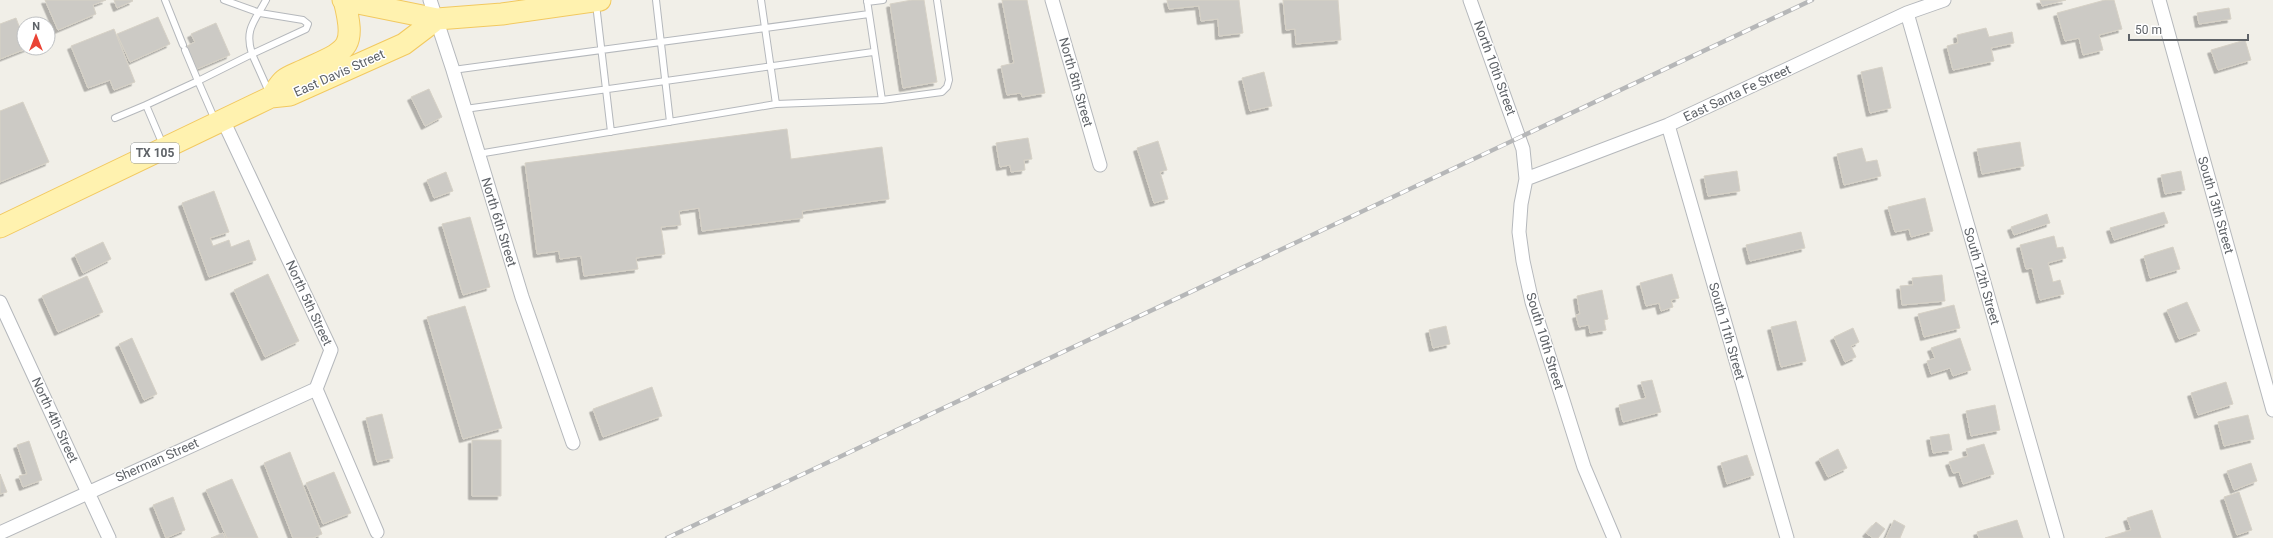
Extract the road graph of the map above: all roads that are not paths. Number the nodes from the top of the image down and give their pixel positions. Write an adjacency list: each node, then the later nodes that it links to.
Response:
1 (165, 0): 26 (lane)
2 (224, 0): 16 (lane)
3 (266, 0): 16 (lane)
4 (343, 0): 15 (main road); 29 (main road)
5 (598, 0): 15 (main road); 21 (lane)
6 (656, 0): 20 (lane)
7 (761, 0): 19 (lane)
8 (883, 0): 14 (lane)
9 (937, 0): 30 (lane)
10 (1052, 0): 42 (street, North 8th Street)
11 (1470, 0): 39 (street, North 10th Street)
12 (1944, 0): 17 (street, East Santa Fe Street)
13 (2159, 0): 47 (street, South 13th Street)
14 (867, 1): 18 (lane)
15 (433, 9): 25 (street, North 6th Street); 29 (main road, East Davis Street / TX 105)
16 (260, 13): 23 (lane); 23 (lane)
17 (1907, 13): 37 (street, East Santa Fe Street); 55 (street, South 12th Street)
18 (869, 14): 19 (lane); 22 (lane)
19 (765, 28): 20 (lane); 24 (lane)
20 (661, 42): 21 (lane); 27 (lane)
21 (601, 50): 25 (lane); 28 (lane)
22 (874, 52): 24 (lane); 30 (lane)
23 (252, 54): 26 (lane); 29 (lane)
24 (771, 66): 27 (lane); 32 (lane)
25 (454, 70): 33 (street, North 6th Street)
26 (198, 80): 31 (lane); 35 (lane)
27 (666, 81): 28 (lane); 36 (lane)
28 (606, 89): 33 (lane); 38 (lane)
29 (271, 97): 35 (main road, East Davis Street / TX 105)
30 (882, 100): 32 (lane)
31 (146, 104): 34 (lane); 40 (lane)
32 (776, 104): 36 (lane)
33 (465, 109): 41 (street, North 6th Street)
34 (115, 118)
35 (220, 122): 40 (main road, East Davis Street / TX 105); 46 (street, North 5th Street)
36 (670, 122): 38 (lane)
37 (1668, 125): 43 (street, East Santa Fe Street); 54 (street, South 11th Street)
38 (611, 132): 41 (lane)
39 (1520, 136): 43 (street, South 10th Street)
40 (164, 148): 44 (main road, East Davis Street / TX 105)
41 (478, 154): 48 (street, North 6th Street)
42 (1100, 164)
43 (1526, 179): 53 (street, South 10th Street)
44 (0, 227)
45 (0, 302): 49 (street, North 4th Street)
46 (316, 389): 49 (street, Sherman Street); 50 (street)
47 (2273, 410)
48 (573, 443)
49 (88, 491): 51 (street, Sherman Street); 52 (street, North 4th Street)
50 (377, 532)
51 (0, 533)
52 (109, 538)
53 (1614, 538)
54 (1787, 538)
55 (2057, 538)

